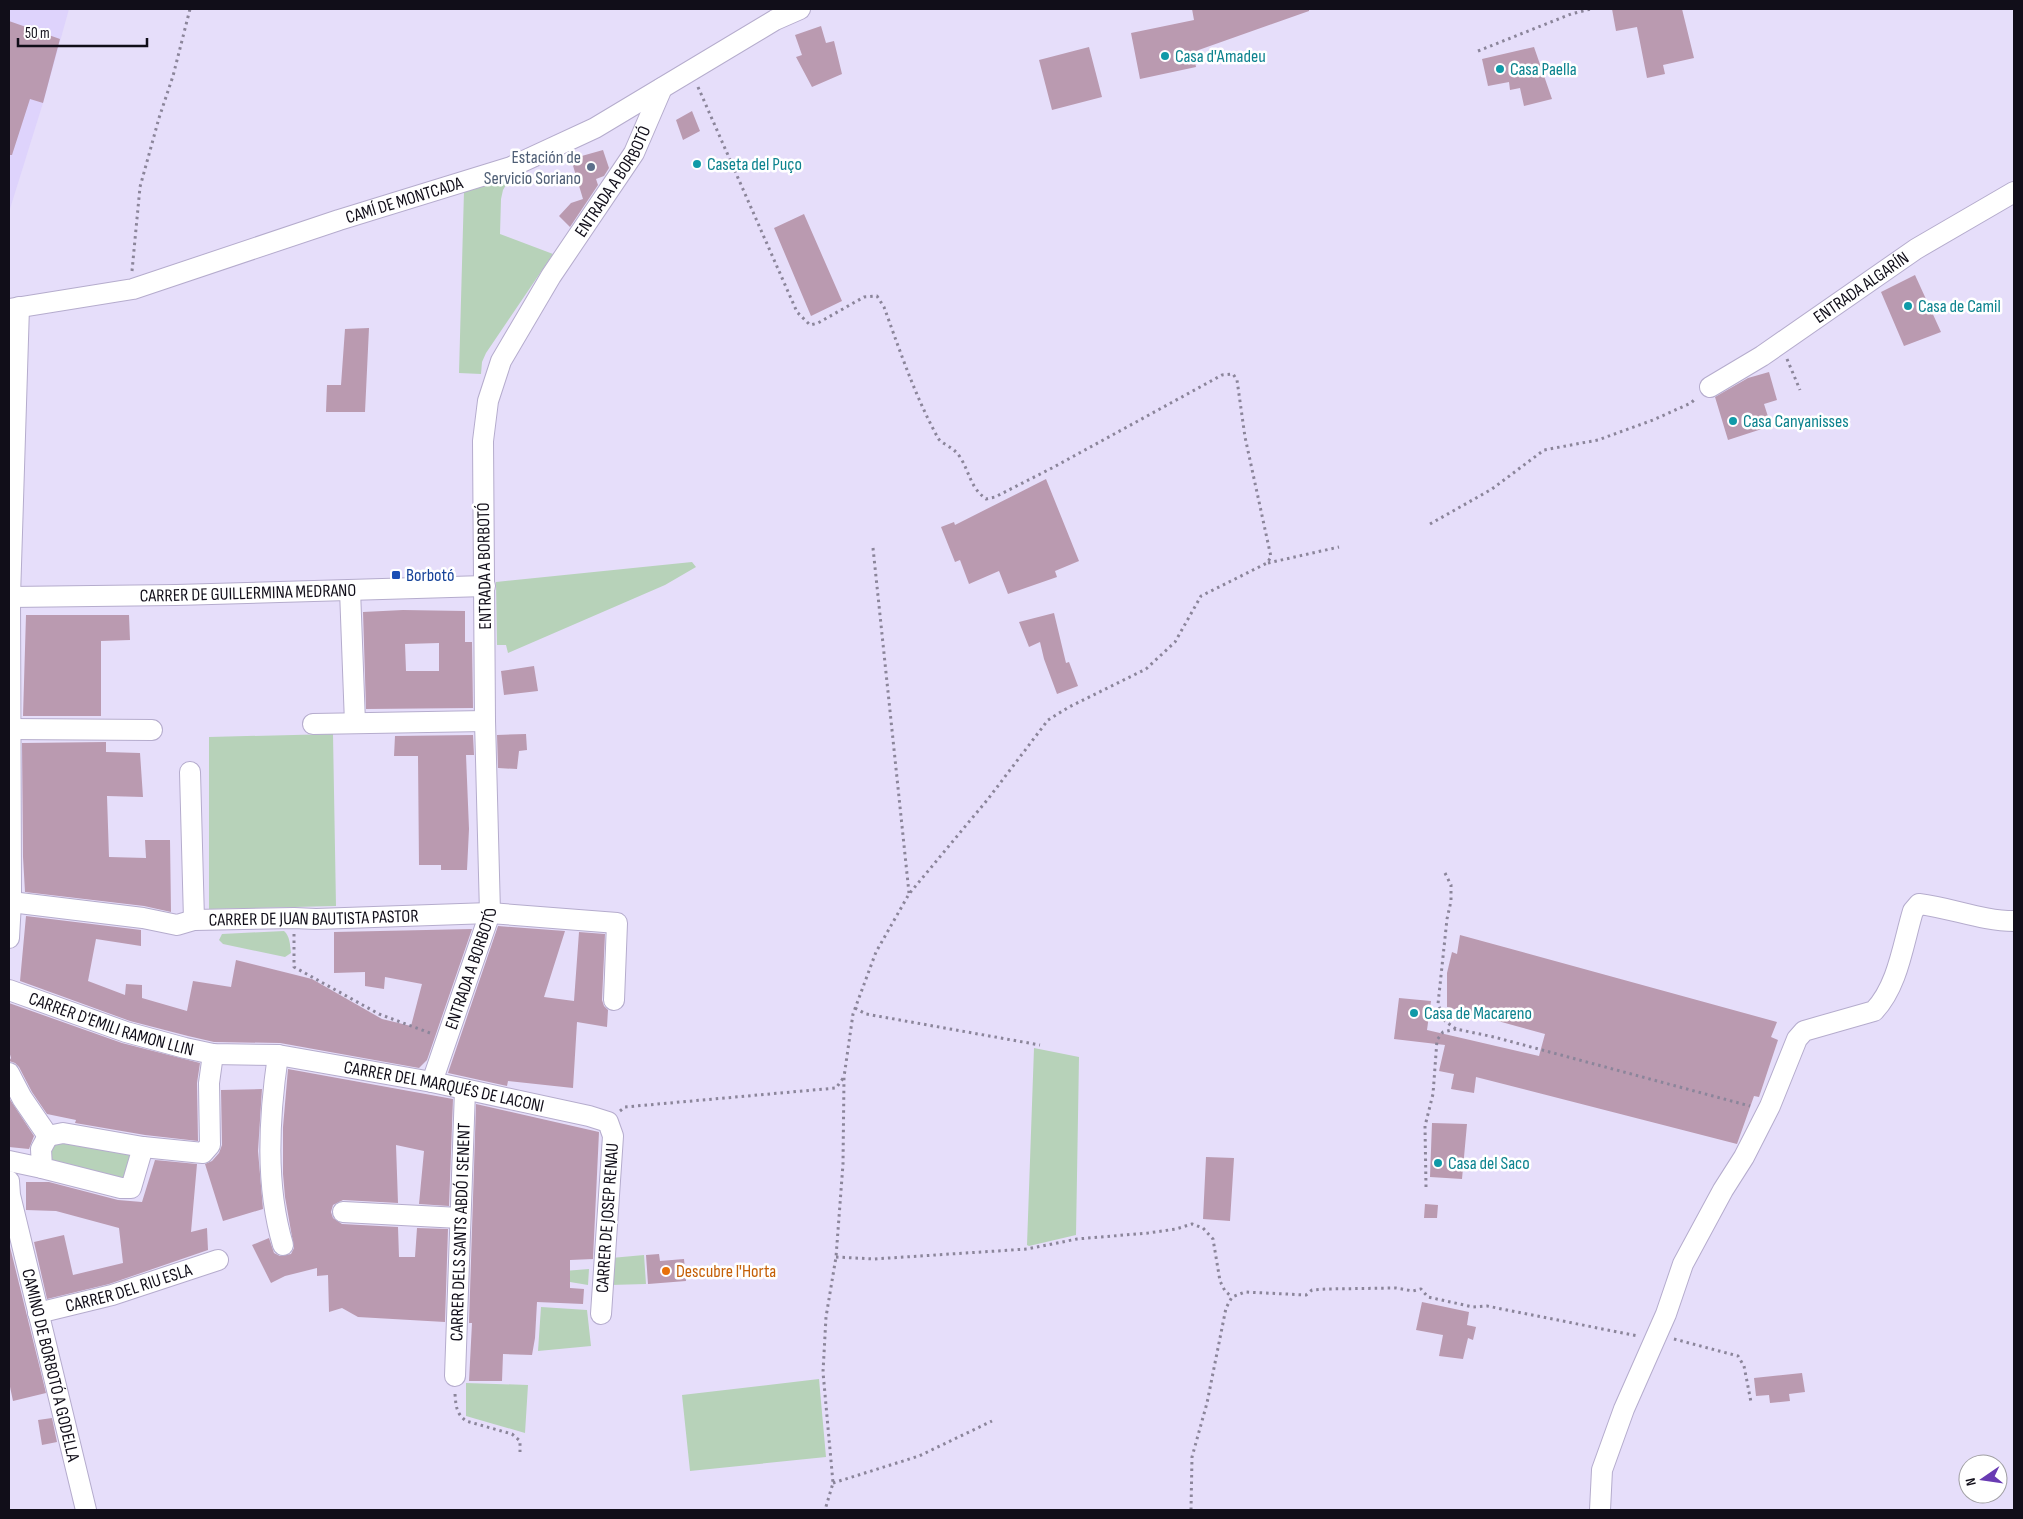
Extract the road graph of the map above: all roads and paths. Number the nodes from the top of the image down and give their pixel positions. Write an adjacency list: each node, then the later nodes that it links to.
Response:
1 (190, 9): 8 (path)
2 (800, 9): 5 (street, CAMÍ DE MONTCADA)
3 (1591, 9): 4 (path)
4 (1478, 51)
5 (691, 71): 6 (street, CAMÍ DE MONTCADA); 16 (path)
6 (662, 88): 8 (street, CAMÍ DE MONTCADA); 17 (street, ENTRADA A BORBOTÓ)
7 (2014, 192): 10 (street, ENTRADA ALGARÍN)
8 (133, 289): 9 (street, CAMÍ DE MONTCADA)
9 (14, 308): 19 (street)
10 (1782, 342): 11 (street, ENTRADA ALGARÍN); 12 (path)
11 (1710, 386): 13 (path)
12 (1800, 390)
13 (1430, 524)
14 (1339, 547): 16 (path)
15 (873, 548): 27 (path)
16 (1267, 564): 27 (path)
17 (485, 586): 18 (street, CARRER DE GUILLERMINA MEDRANO); 20 (street, ENTRADA A BORBOTÓ)
18 (350, 590): 19 (street, CARRER DE GUILLERMINA MEDRANO); 21 (street)
19 (10, 597): 23 (street)
20 (485, 721): 21 (street); 29 (street, ENTRADA A BORBOTÓ)
21 (355, 723): 22 (street)
22 (313, 724)
23 (9, 729): 24 (street); 28 (street)
24 (152, 730)
25 (190, 772): 31 (street)
26 (1445, 873): 37 (path)
27 (909, 894): 36 (path)
28 (11, 902): 31 (street, CARRER DE JUAN BAUTISTA PASTOR); 33 (street)
29 (490, 913): 30 (street, CARRER DE JUAN BAUTISTA PASTOR); 35 (street, CARRER DE JUAN BAUTISTA PASTOR); 38 (street, ENTRADA A BORBOTÓ)
30 (294, 918): 31 (street, CARRER DE JUAN BAUTISTA PASTOR); 38 (path)
31 (194, 920)
32 (2014, 922): 46 (street)
33 (9, 938)
34 (9, 990): 40 (street, CARRER D'EMILI RAMON LLIN)
35 (614, 1000)
36 (855, 1008): 39 (path); 43 (path)
37 (1456, 1029): 46 (path); 53 (path)
38 (446, 1040): 44 (street, ENTRADA A BORBOTÓ)
39 (1040, 1045)
40 (213, 1054): 41 (street, CARRER D'EMILI RAMON LLIN); 49 (street)
41 (278, 1055): 44 (street, CARRER DEL MARQUÉS DE LACONI); 56 (street)
42 (9, 1073): 48 (street)
43 (844, 1077): 47 (path); 57 (path)
44 (432, 1082): 45 (street, CARRER DEL MARQUÉS DE LACONI)
45 (465, 1090): 47 (street, CARRER DEL MARQUÉS DE LACONI); 55 (street, CARRER DELS SANTS ABDÓ I SENENT)
46 (1766, 1115): 62 (street)
47 (608, 1122): 61 (street, CARRER DE JOSEP RENAU)
48 (48, 1136): 49 (street); 51 (street)
49 (144, 1147): 51 (street)
50 (14, 1162): 51 (street)
51 (42, 1168)
52 (9, 1181): 60 (street, CAMINO DE BORBOTÓ A GODELLA)
53 (1426, 1187)
54 (343, 1212): 55 (street)
55 (460, 1218): 63 (street, CARRER DELS SANTS ABDÓ I SENENT)
56 (282, 1245)
57 (836, 1257): 59 (path); 67 (path)
58 (218, 1260): 60 (street, CARRER DEL RIU ESLA)
59 (1232, 1297): 62 (path); 70 (path)
60 (38, 1313): 68 (street, CAMINO DE BORBOTÓ A GODELLA)
61 (601, 1314)
62 (1656, 1337): 64 (path); 71 (street)
63 (455, 1376): 66 (path)
64 (1751, 1402)
65 (992, 1421): 67 (path)
66 (520, 1452)
67 (833, 1482): 69 (path)
68 (86, 1510)
69 (825, 1510)
70 (1191, 1510)
71 (1600, 1510)

